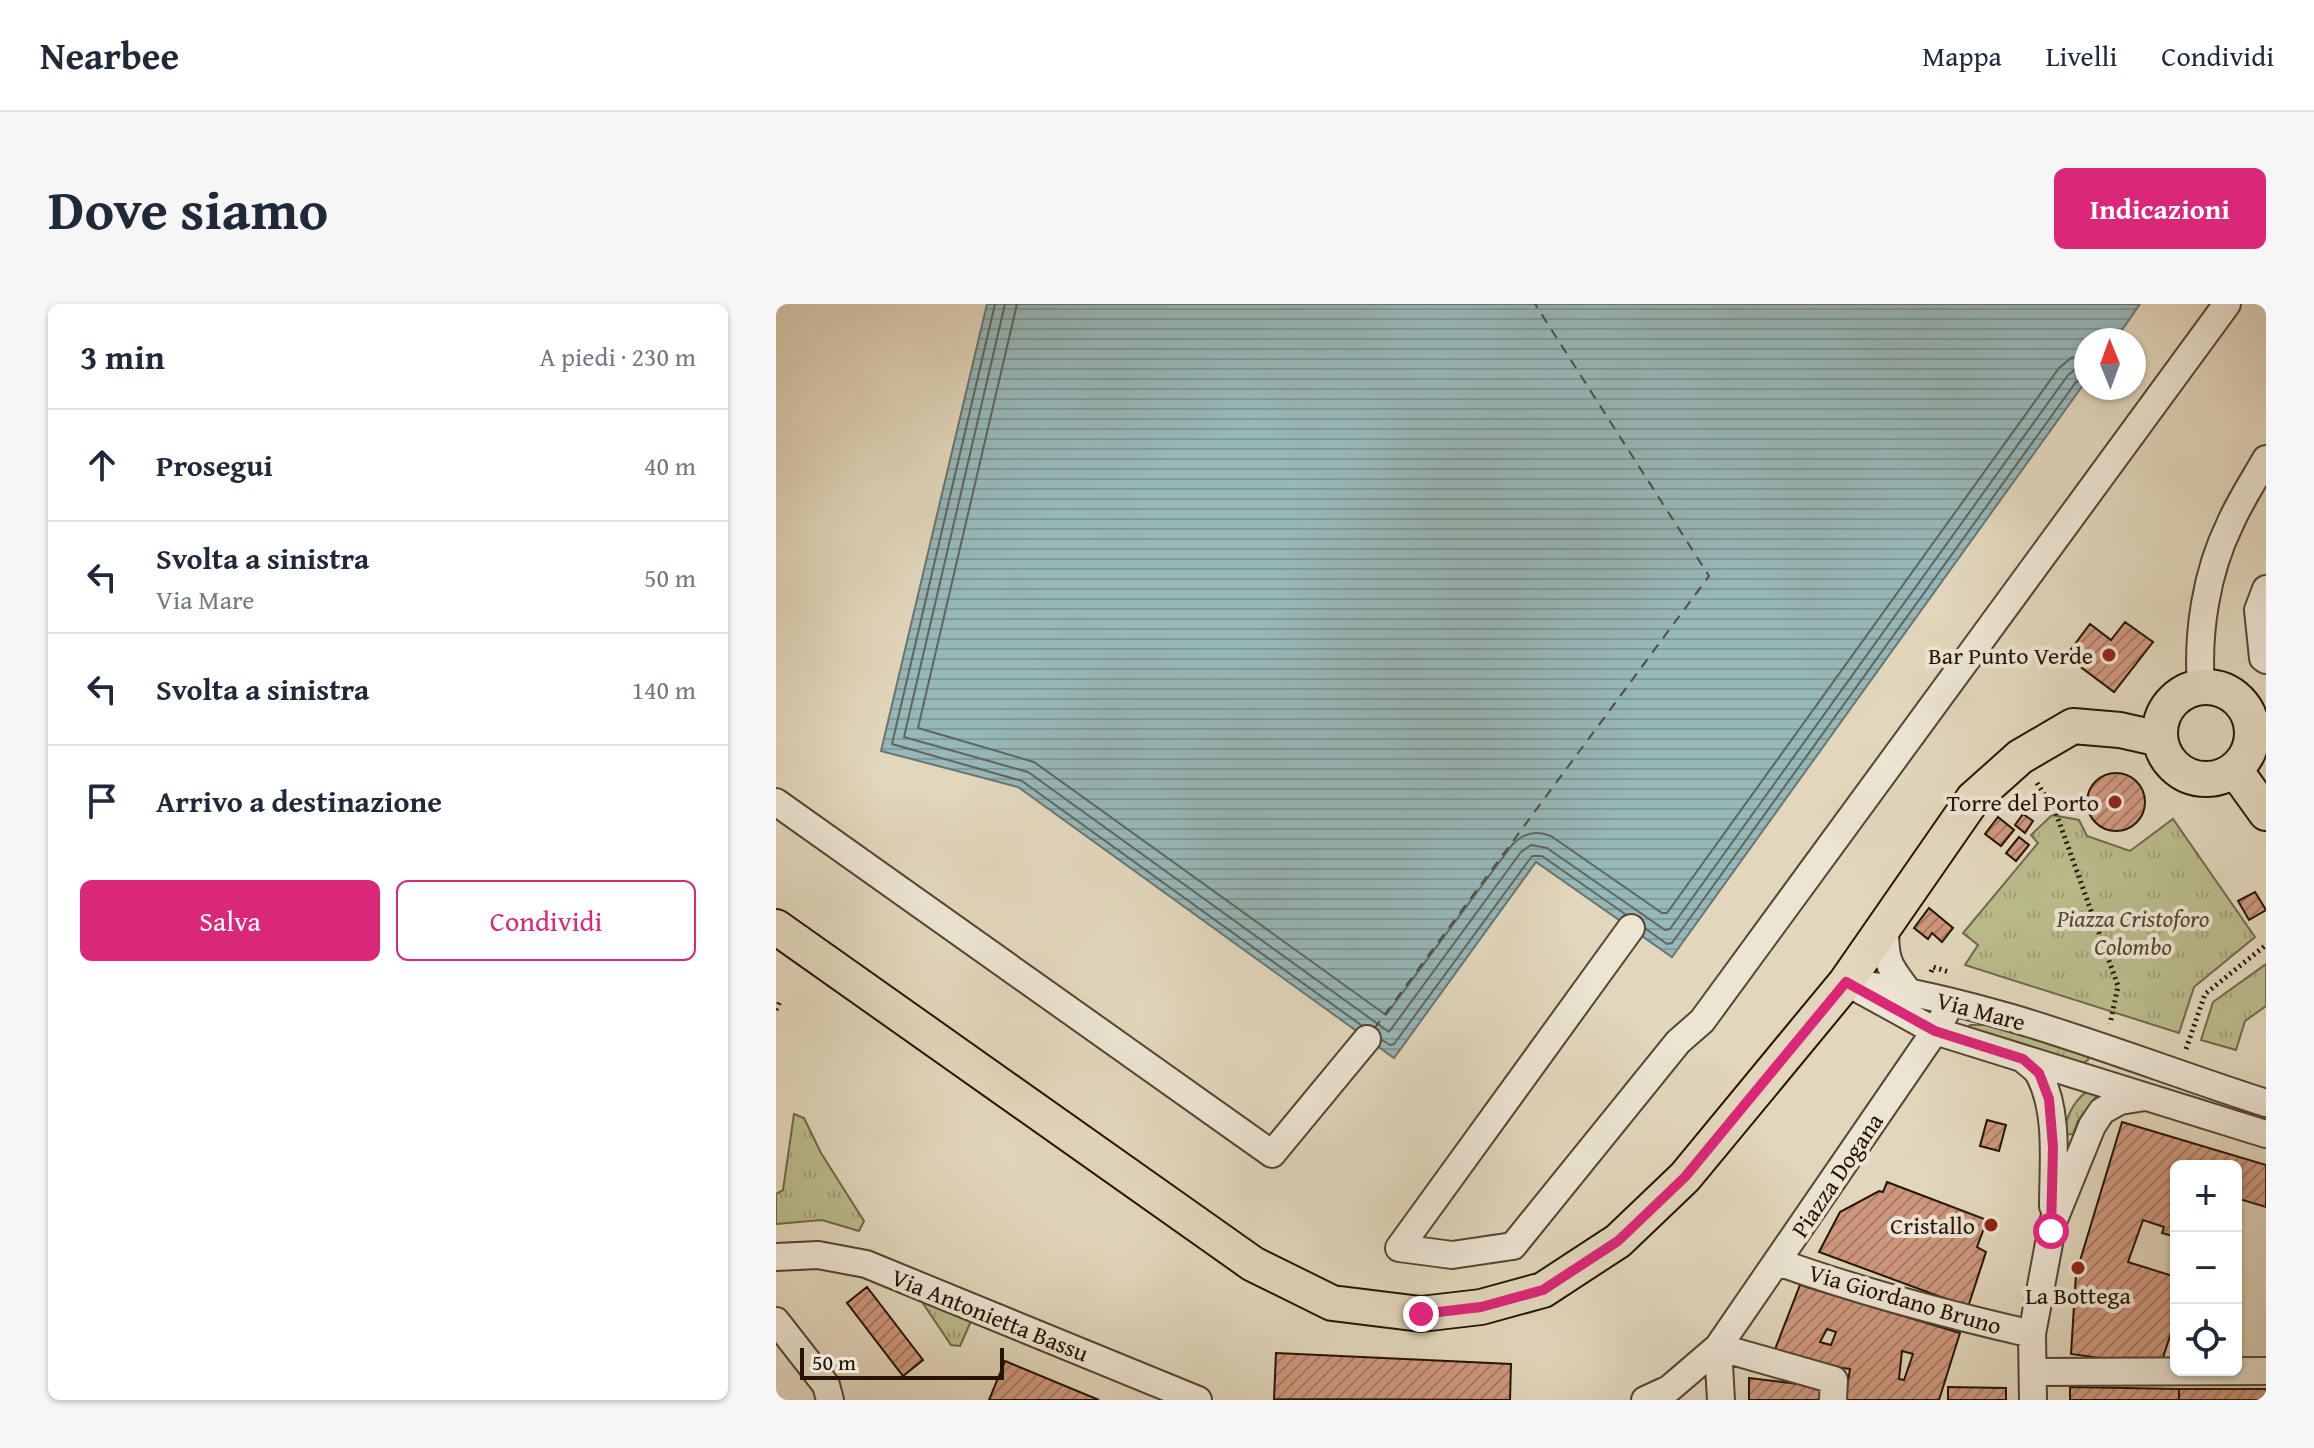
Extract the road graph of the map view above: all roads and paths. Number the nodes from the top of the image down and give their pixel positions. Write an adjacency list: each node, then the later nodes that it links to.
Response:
1 (2227, 304): 15 (street)
2 (2266, 459): 4 (street)
3 (2266, 507): 4 (street)
4 (2216, 562): 7 (street)
5 (2266, 589): 6 (street)
6 (2266, 660)
7 (2201, 687): 8 (main road); 9 (main road)
8 (2160, 739): 9 (main road); 13 (main road)
9 (2235, 770): 12 (main road)
10 (2041, 791): 22 (path)
11 (776, 802): 24 (street)
12 (2266, 813)
13 (1885, 926): 17 (main road); 18 (street)
14 (776, 927): 17 (main road)
15 (1631, 928)
16 (2266, 945): 25 (path)
17 (1846, 982): 18 (street, Via Mare); 23 (street, Via Mare)
18 (1908, 991): 20 (street, Via Mare)
19 (781, 999): 21 (path)
20 (1952, 1002): 23 (street, Piazza Dogana); 26 (street, Via Mare)
21 (776, 1010)
22 (2110, 1025)
23 (1935, 1031): 27 (street, Via Mare); 35 (street, Piazza Dogana)
24 (1367, 1039)
25 (2186, 1049)
26 (2129, 1057): 28 (street); 30 (street, Via Mare)
27 (2023, 1059): 28 (street, Via Mare); 32 (street)
28 (2081, 1077): 29 (street, Via Mare); 32 (street)
29 (2145, 1097): 31 (street, Via Mare); 33 (street)
30 (2266, 1103)
31 (2266, 1134)
32 (2053, 1147): 33 (street)
33 (2053, 1222): 37 (street)
34 (776, 1257): 42 (street, Via Antonietta Bassu)
35 (1778, 1262): 37 (street, Via Giordano Bruno); 38 (street, Piazza Dogana)
36 (776, 1321): 41 (street)
37 (2032, 1334): 40 (street)
38 (1718, 1347): 43 (street); 44 (street); 45 (street)
39 (2266, 1371): 40 (street)
40 (2033, 1372): 46 (street)
41 (830, 1400)
42 (1198, 1400)
43 (1645, 1400)
44 (1721, 1400)
45 (1833, 1400)
46 (2033, 1400)

